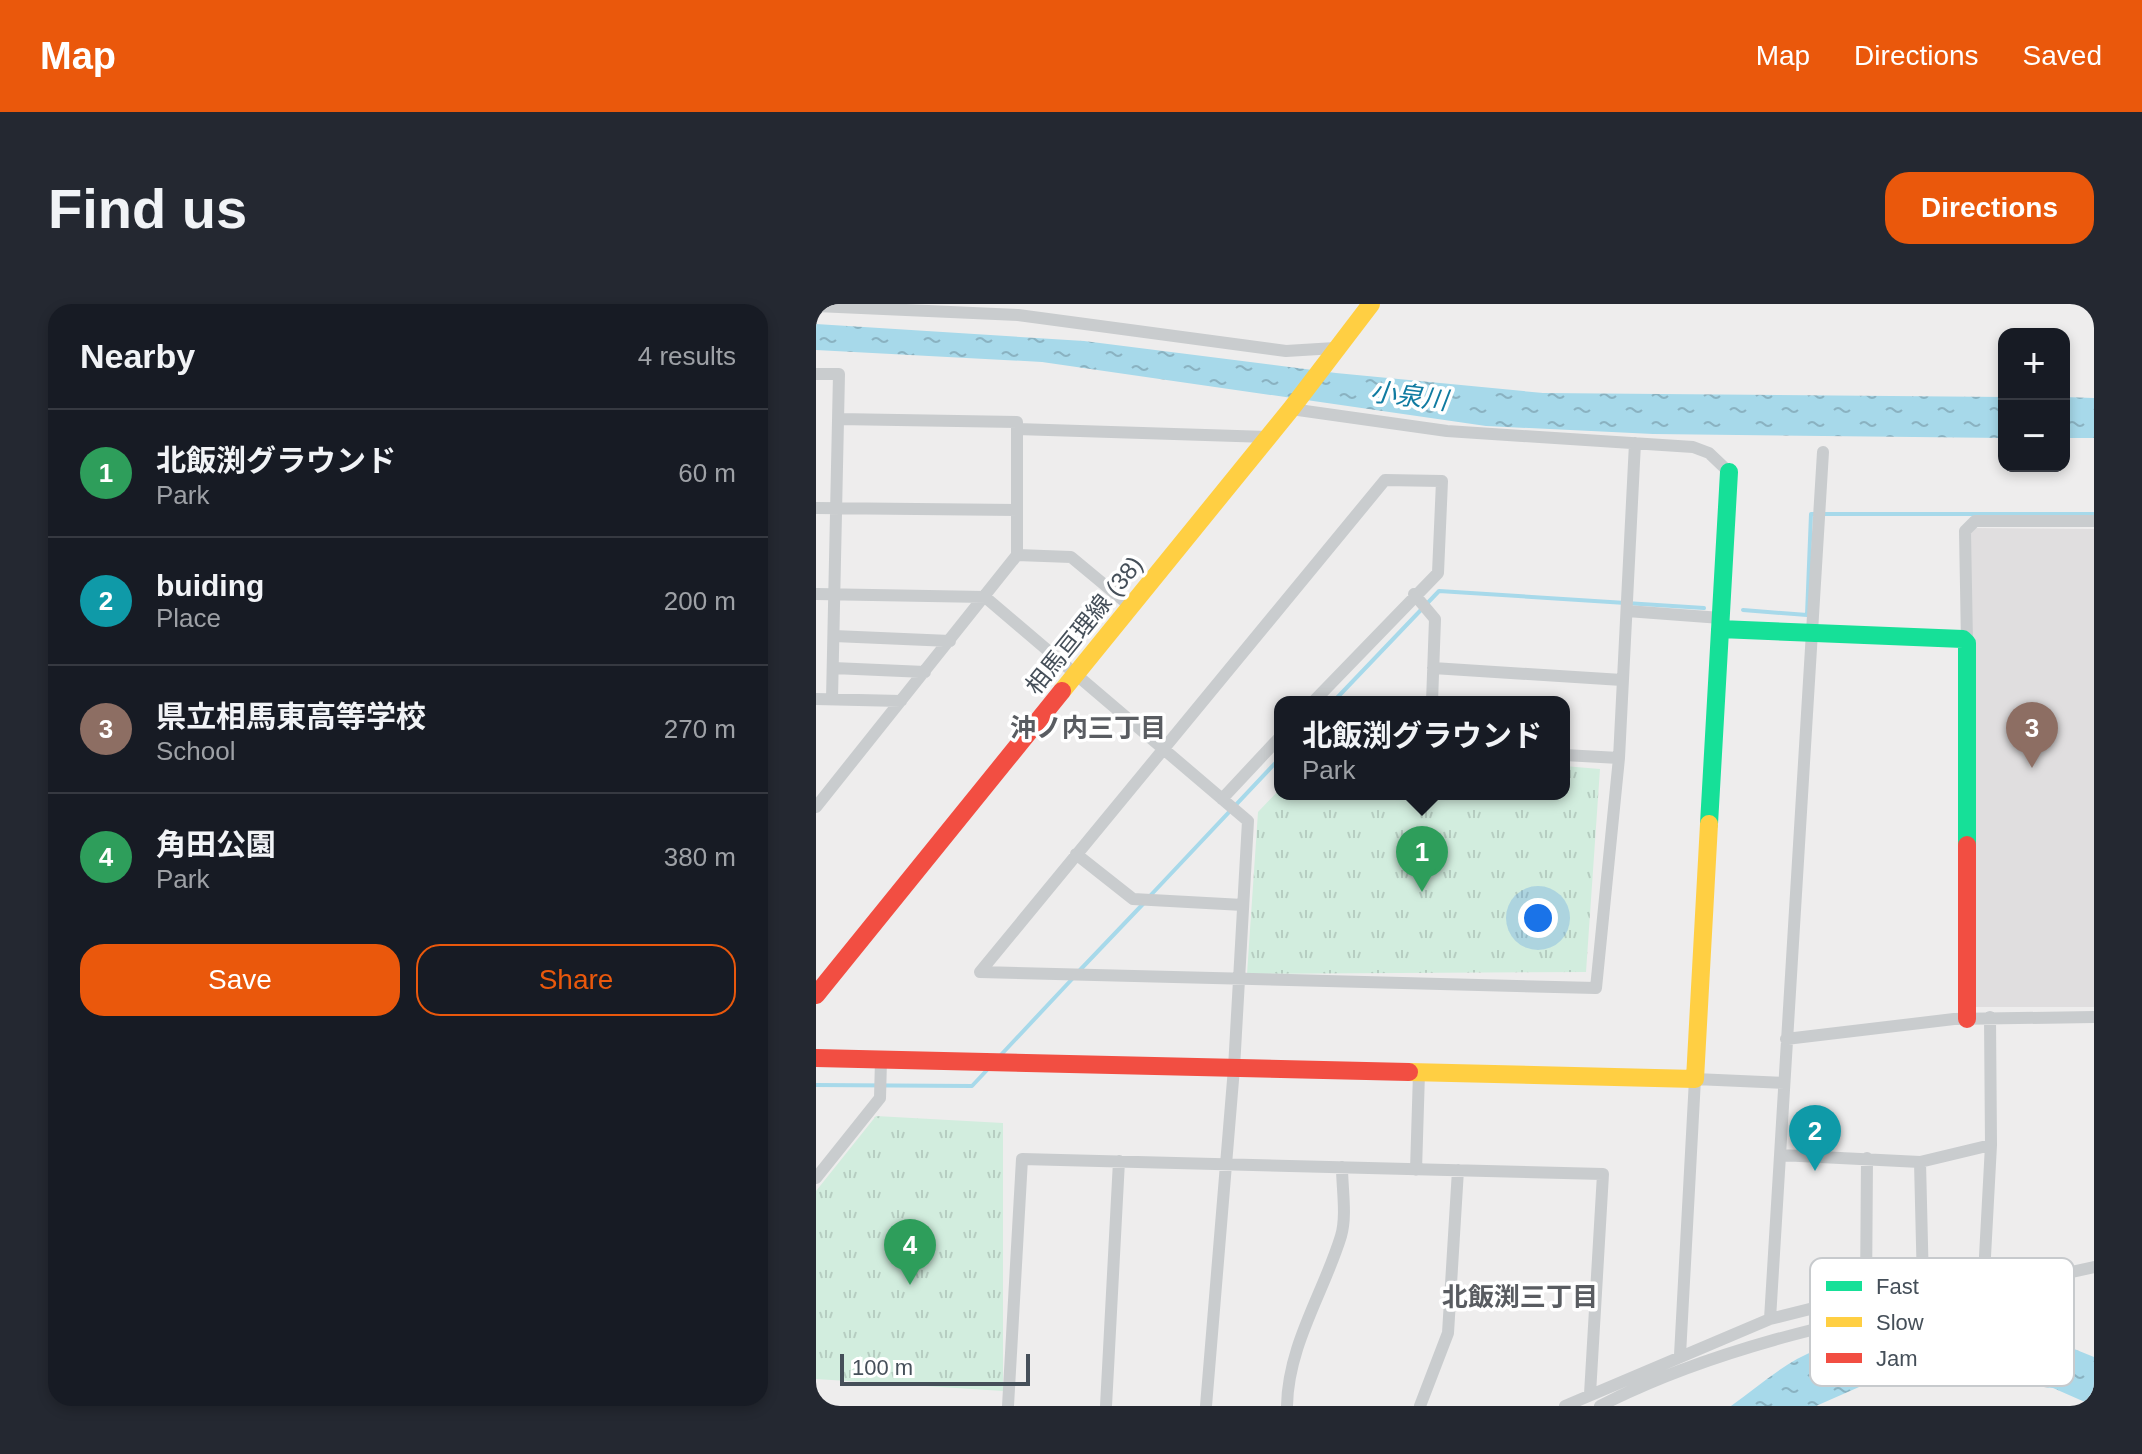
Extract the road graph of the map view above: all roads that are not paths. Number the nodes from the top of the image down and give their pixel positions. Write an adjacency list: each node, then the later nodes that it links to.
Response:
1 (1371, 304): 3 (street, 相馬亘理線 (38))
2 (816, 306): 3 (street)
3 (1331, 353): 5 (street, 相馬亘理線 (38))
4 (816, 374): 6 (street)
5 (1293, 406): 8 (street, 相馬亘理線 (38)); 9 (street)
6 (838, 419): 7 (street); 13 (street)
7 (1017, 429): 8 (street); 14 (street)
8 (1268, 437): 22 (street, 相馬亘理線 (38))
9 (1635, 443): 11 (street); 21 (street)
10 (1823, 452): 24 (street)
11 (1729, 472): 23 (street)
12 (816, 508): 13 (street)
13 (836, 508): 14 (street); 18 (street)
14 (1017, 510): 16 (street)
15 (2094, 521): 27 (street)
16 (1017, 555): 20 (street); 22 (street)
17 (816, 594): 18 (street)
18 (834, 595): 20 (street); 25 (street)
19 (1415, 596): 29 (street); 33 (street); 39 (street)
20 (985, 597): 26 (street); 31 (street)
21 (1628, 605): 23 (street); 32 (street)
22 (1130, 606): 31 (street, 相馬亘理線 (38))
23 (1720, 624): 24 (street); 57 (street)
24 (1813, 635): 27 (street); 52 (street)
25 (834, 636): 26 (street); 28 (street)
26 (950, 641): 30 (street)
27 (1967, 643): 51 (street)
28 (833, 668): 30 (street); 36 (street)
29 (1433, 668): 32 (street); 34 (street)
30 (925, 672): 37 (street)
31 (1075, 674): 39 (street); 48 (street, 相馬亘理線 (38))
32 (1622, 680): 41 (street)
33 (1319, 696)
34 (1432, 696)
35 (816, 699): 36 (street)
36 (832, 699): 37 (street)
37 (901, 701): 42 (street)
38 (1274, 744): 43 (street)
39 (1162, 748): 43 (street); 45 (street)
40 (1570, 755): 41 (street)
41 (1619, 758): 47 (street)
42 (821, 794): 44 (street)
43 (1224, 801): 46 (street)
44 (816, 807)
45 (1076, 854): 46 (street); 47 (street)
46 (1243, 905): 47 (street)
47 (1238, 980): 55 (street)
48 (816, 995)
49 (1990, 1017): 50 (street); 51 (street); 59 (street)
50 (2094, 1017)
51 (1967, 1019): 52 (street)
52 (1786, 1039): 58 (street)
53 (816, 1058): 54 (street)
54 (880, 1068): 55 (street); 68 (street)
55 (1234, 1068): 56 (street); 64 (street)
56 (1419, 1073): 57 (street); 66 (street)
57 (1695, 1079): 58 (street); 79 (street)
58 (1784, 1083): 60 (street)
59 (1991, 1145): 63 (street); 71 (street)
60 (1780, 1155): 61 (street); 75 (street)
61 (1867, 1158): 63 (street); 69 (street)
62 (1119, 1161): 64 (street); 81 (street); 82 (street)
63 (1920, 1162): 70 (street)
64 (1226, 1165): 65 (street); 83 (street)
65 (1342, 1167): 66 (street); 84 (street)
66 (1416, 1170): 67 (street)
67 (1458, 1170): 80 (street); 85 (street)
68 (816, 1178)
69 (1866, 1258)
70 (1922, 1258)
71 (1985, 1258)
72 (2094, 1267): 73 (street)
73 (2074, 1271)
74 (1810, 1309): 75 (street)
75 (1776, 1318): 77 (street); 78 (street)
76 (1810, 1332): 78 (street)
77 (1728, 1336): 78 (street); 79 (street)
78 (1766, 1342): 87 (street)
79 (1680, 1355): 80 (street)
80 (1590, 1394): 86 (street)
81 (1008, 1406)
82 (1106, 1406)
83 (1206, 1406)
84 (1287, 1406)
85 (1420, 1406)
86 (1565, 1406)
87 (1600, 1406)

